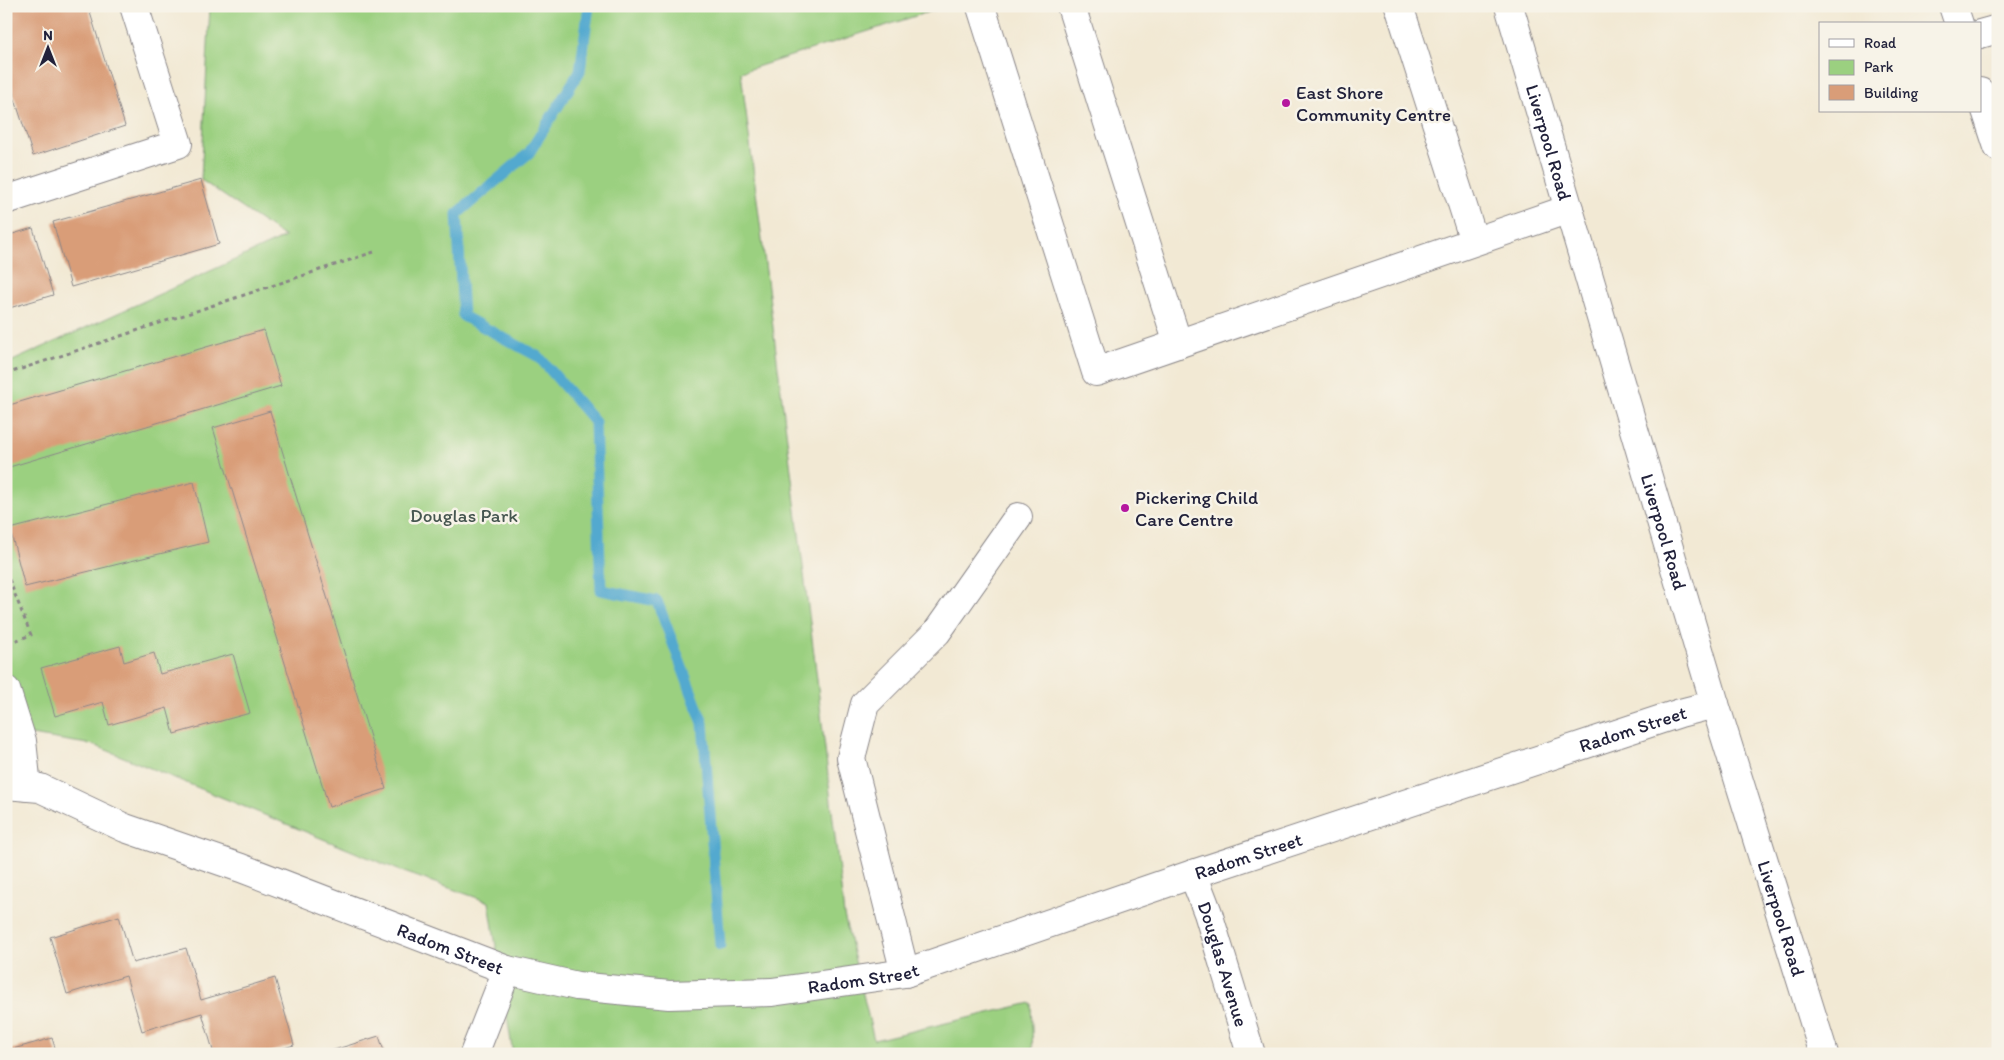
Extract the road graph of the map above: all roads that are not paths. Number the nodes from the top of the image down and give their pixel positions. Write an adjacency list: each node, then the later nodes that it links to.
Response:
1 (134, 6): 12 (street)
2 (984, 6): 15 (street)
3 (1071, 6): 15 (street)
4 (1399, 6): 14 (street)
5 (1509, 6): 13 (street, Liverpool Road)
6 (1953, 6): 7 (street)
7 (1958, 22)
8 (1998, 29): 9 (street)
9 (1982, 33)
10 (1982, 98): 11 (street)
11 (1998, 147)
12 (6, 200)
13 (1569, 209): 14 (street); 18 (street, Liverpool Road)
14 (1474, 242): 15 (street)
15 (1178, 344)
16 (1018, 517): 22 (street)
17 (6, 690): 19 (street)
18 (1715, 704): 20 (street, Radom Street); 25 (street, Liverpool Road)
19 (17, 786): 21 (street, Radom Street)
20 (1193, 874): 22 (street, Radom Street); 24 (street, Douglas Avenue)
21 (507, 970): 22 (street, Radom Street); 23 (street)
22 (905, 973)
23 (474, 1054)
24 (1251, 1054)
25 (1824, 1054)

